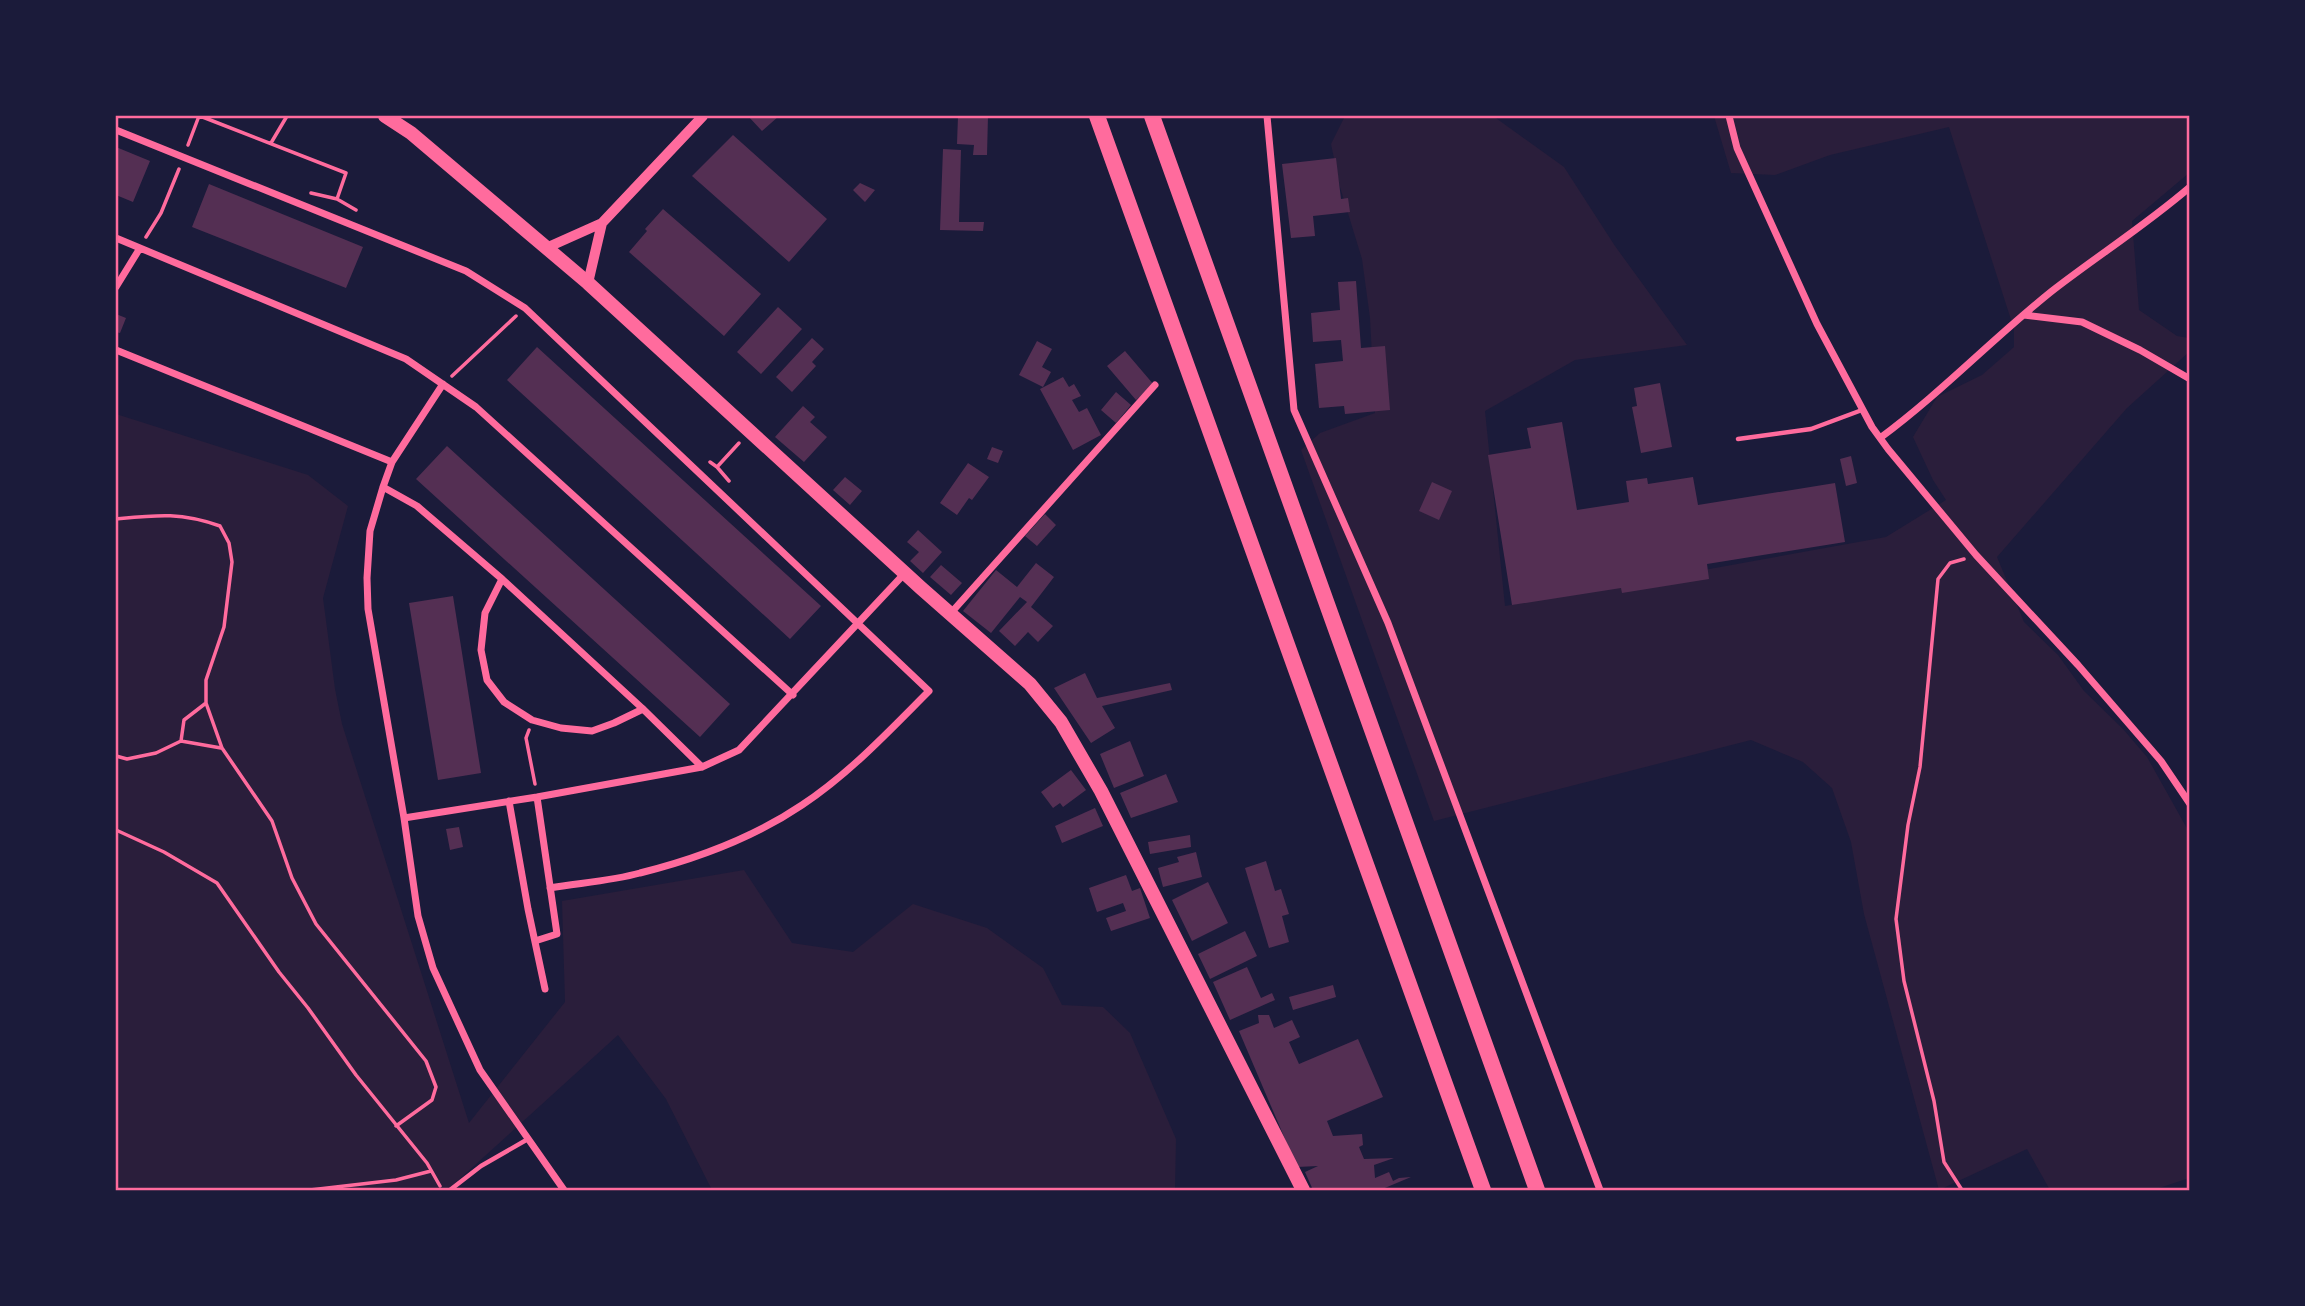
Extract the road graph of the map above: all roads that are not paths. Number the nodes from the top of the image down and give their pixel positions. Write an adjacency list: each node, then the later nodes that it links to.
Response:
1 (385, 116): 12 (main road)
2 (703, 116): 9 (street)
3 (1097, 116): 44 (highway)
4 (1152, 116): 45 (highway)
5 (1267, 116): 46 (street)
6 (1729, 116): 21 (street)
7 (116, 130): 29 (street)
8 (2189, 187): 16 (street)
9 (602, 223): 12 (street); 14 (street)
10 (116, 238): 11 (street)
11 (140, 248): 13 (street); 19 (street)
12 (546, 248): 14 (main road)
13 (119, 277): 15 (street)
14 (588, 283): 26 (main road)
15 (116, 287)
16 (2024, 315): 18 (street); 22 (street)
17 (116, 350): 24 (street)
18 (2189, 379)
19 (443, 384): 24 (street); 30 (street)
20 (1155, 385): 28 (street)
21 (1863, 410): 22 (street); 23 (lane)
22 (1880, 438): 35 (street)
23 (1738, 439)
24 (392, 462): 25 (street)
25 (383, 487): 27 (street); 36 (street)
26 (905, 573): 28 (main road); 29 (street)
27 (502, 579): 31 (street); 31 (street)
28 (950, 614): 43 (main road)
29 (859, 622): 30 (street); 37 (street)
30 (793, 695): 32 (street)
31 (643, 709): 32 (street)
32 (702, 767): 33 (street)
33 (537, 797): 34 (street); 37 (street)
34 (509, 801): 36 (street); 38 (street)
35 (2189, 804)
36 (404, 818): 40 (street)
37 (550, 888): 38 (street)
38 (534, 941): 39 (street)
39 (545, 989)
40 (529, 1139): 41 (lane); 42 (street)
41 (450, 1191)
42 (564, 1191)
43 (1303, 1191)
44 (1483, 1191)
45 (1537, 1191)
46 (1600, 1191)

